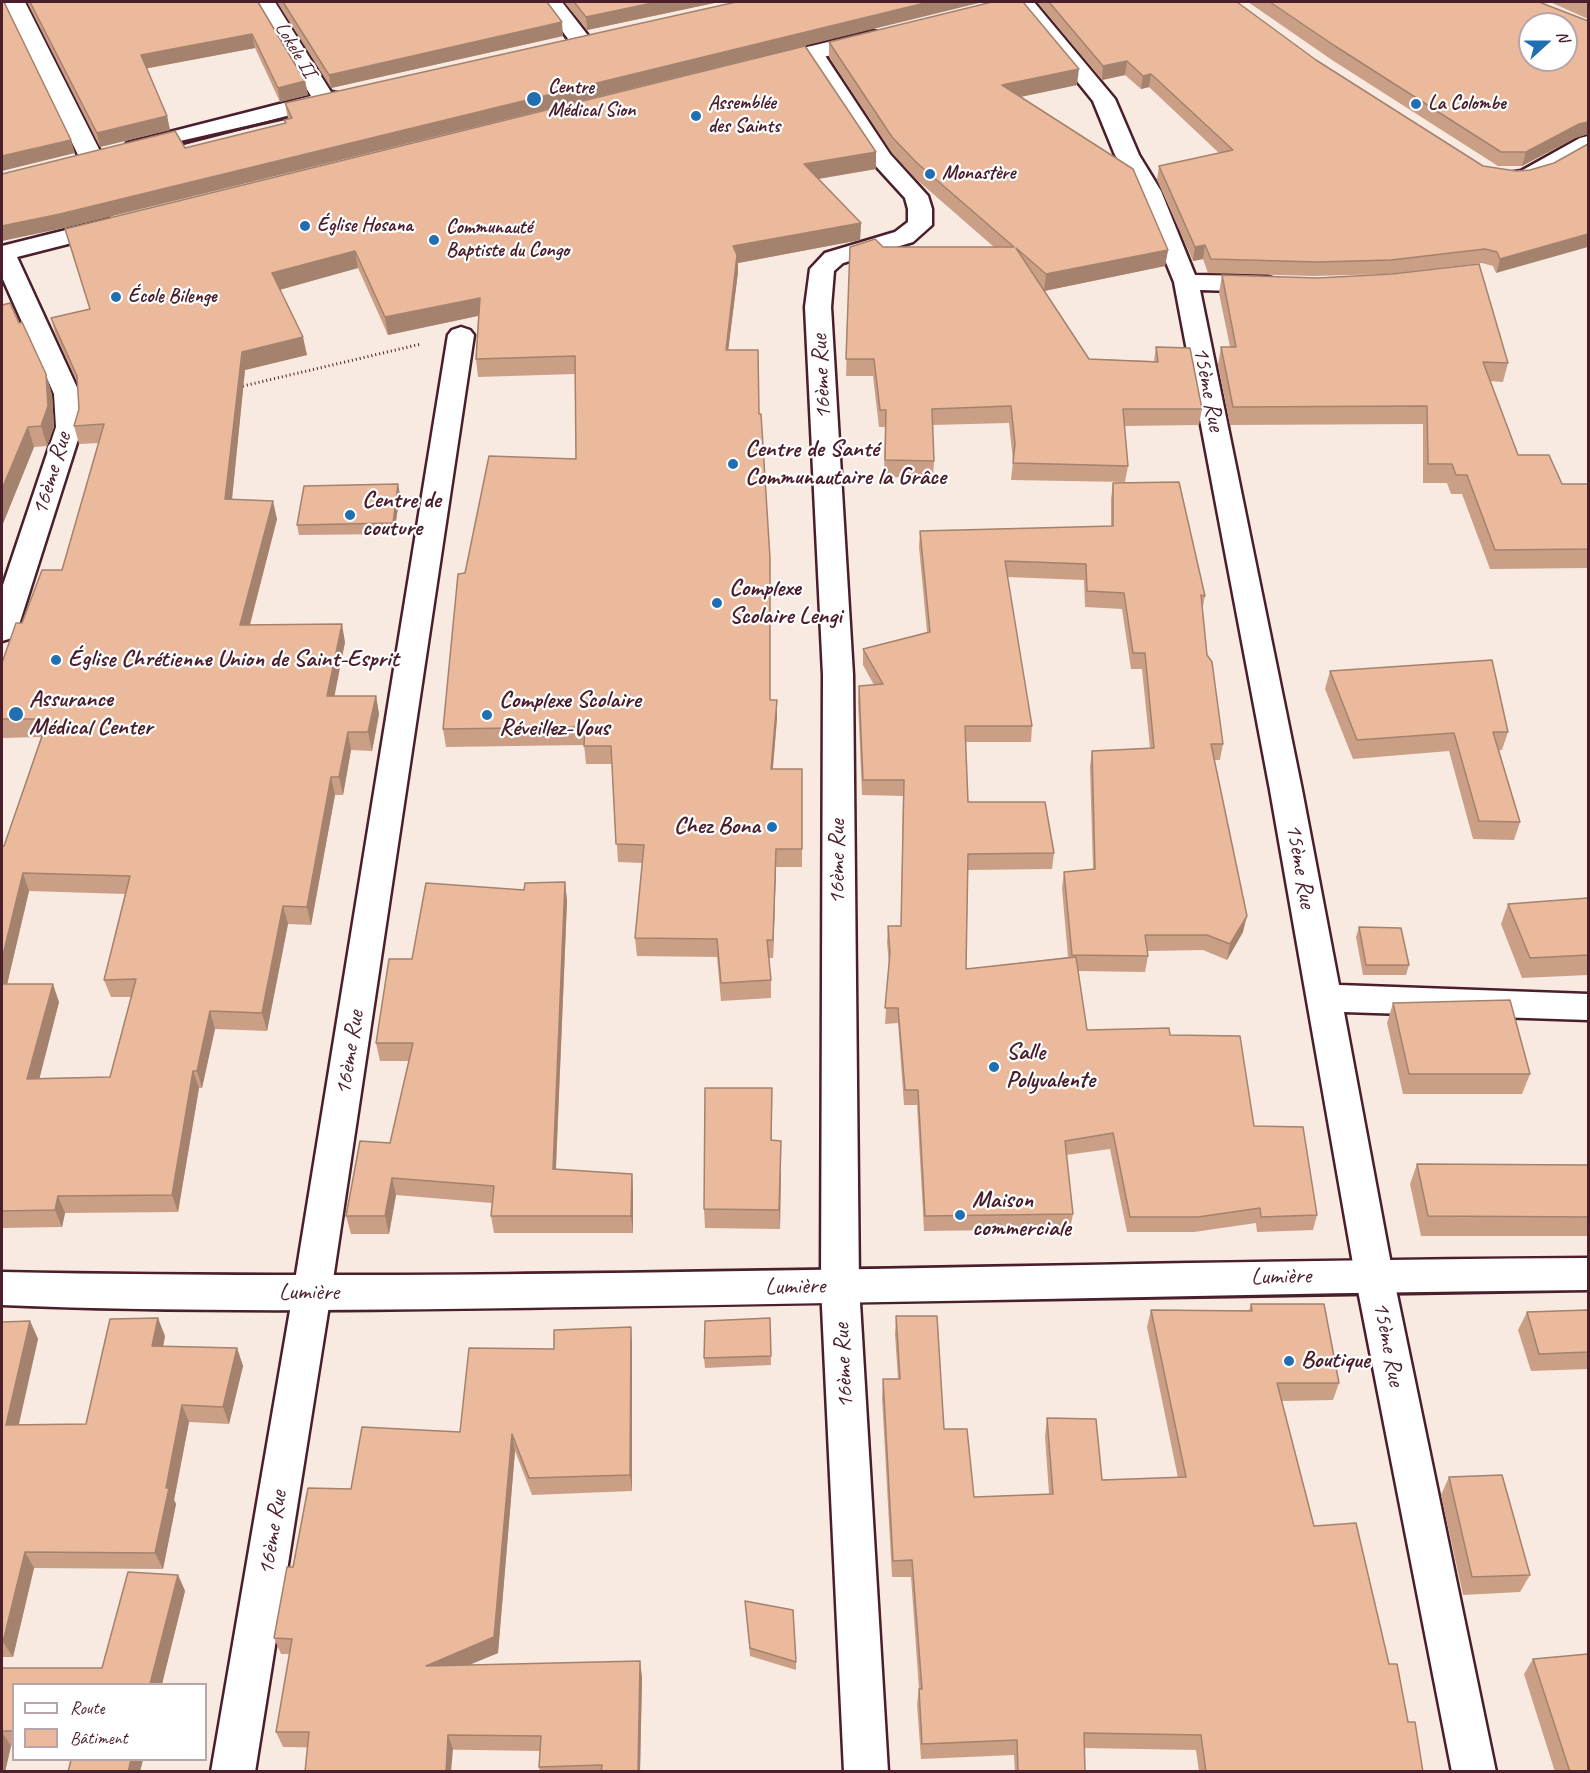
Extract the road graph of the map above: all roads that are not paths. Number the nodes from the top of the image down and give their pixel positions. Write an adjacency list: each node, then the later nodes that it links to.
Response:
1 (14, 2): 14 (street)
2 (266, 2): 12 (street, Lokele II)
3 (551, 2): 7 (street)
4 (1014, 2): 19 (street, 15ème Rue)
5 (891, 33): 9 (street)
6 (605, 36): 7 (street)
7 (582, 42): 8 (street)
8 (560, 46)
9 (812, 53): 10 (street); 27 (street, 16ème Rue)
10 (742, 70)
11 (346, 94): 12 (street)
12 (324, 99): 14 (street)
13 (1588, 143): 16 (street)
14 (92, 159): 15 (street)
15 (69, 164)
16 (1489, 173)
17 (130, 221): 18 (street)
18 (2, 253): 22 (street, 16ème Rue)
19 (1186, 282): 20 (street); 23 (street, 15ème Rue)
20 (1290, 285)
21 (461, 335): 29 (street, 16ème Rue)
22 (2, 631)
23 (1324, 998): 24 (street); 26 (street, 15ème Rue)
24 (1588, 1007)
25 (1588, 1274): 26 (street, Lumière)
26 (1374, 1275): 27 (street, Lumière); 32 (street, 15ème Rue)
27 (840, 1286): 29 (street, Lumière); 31 (street, 16ème Rue)
28 (2, 1289): 29 (street, Lumière)
29 (312, 1293): 30 (street, 16ème Rue)
30 (233, 1772)
31 (866, 1772)
32 (1474, 1772)

